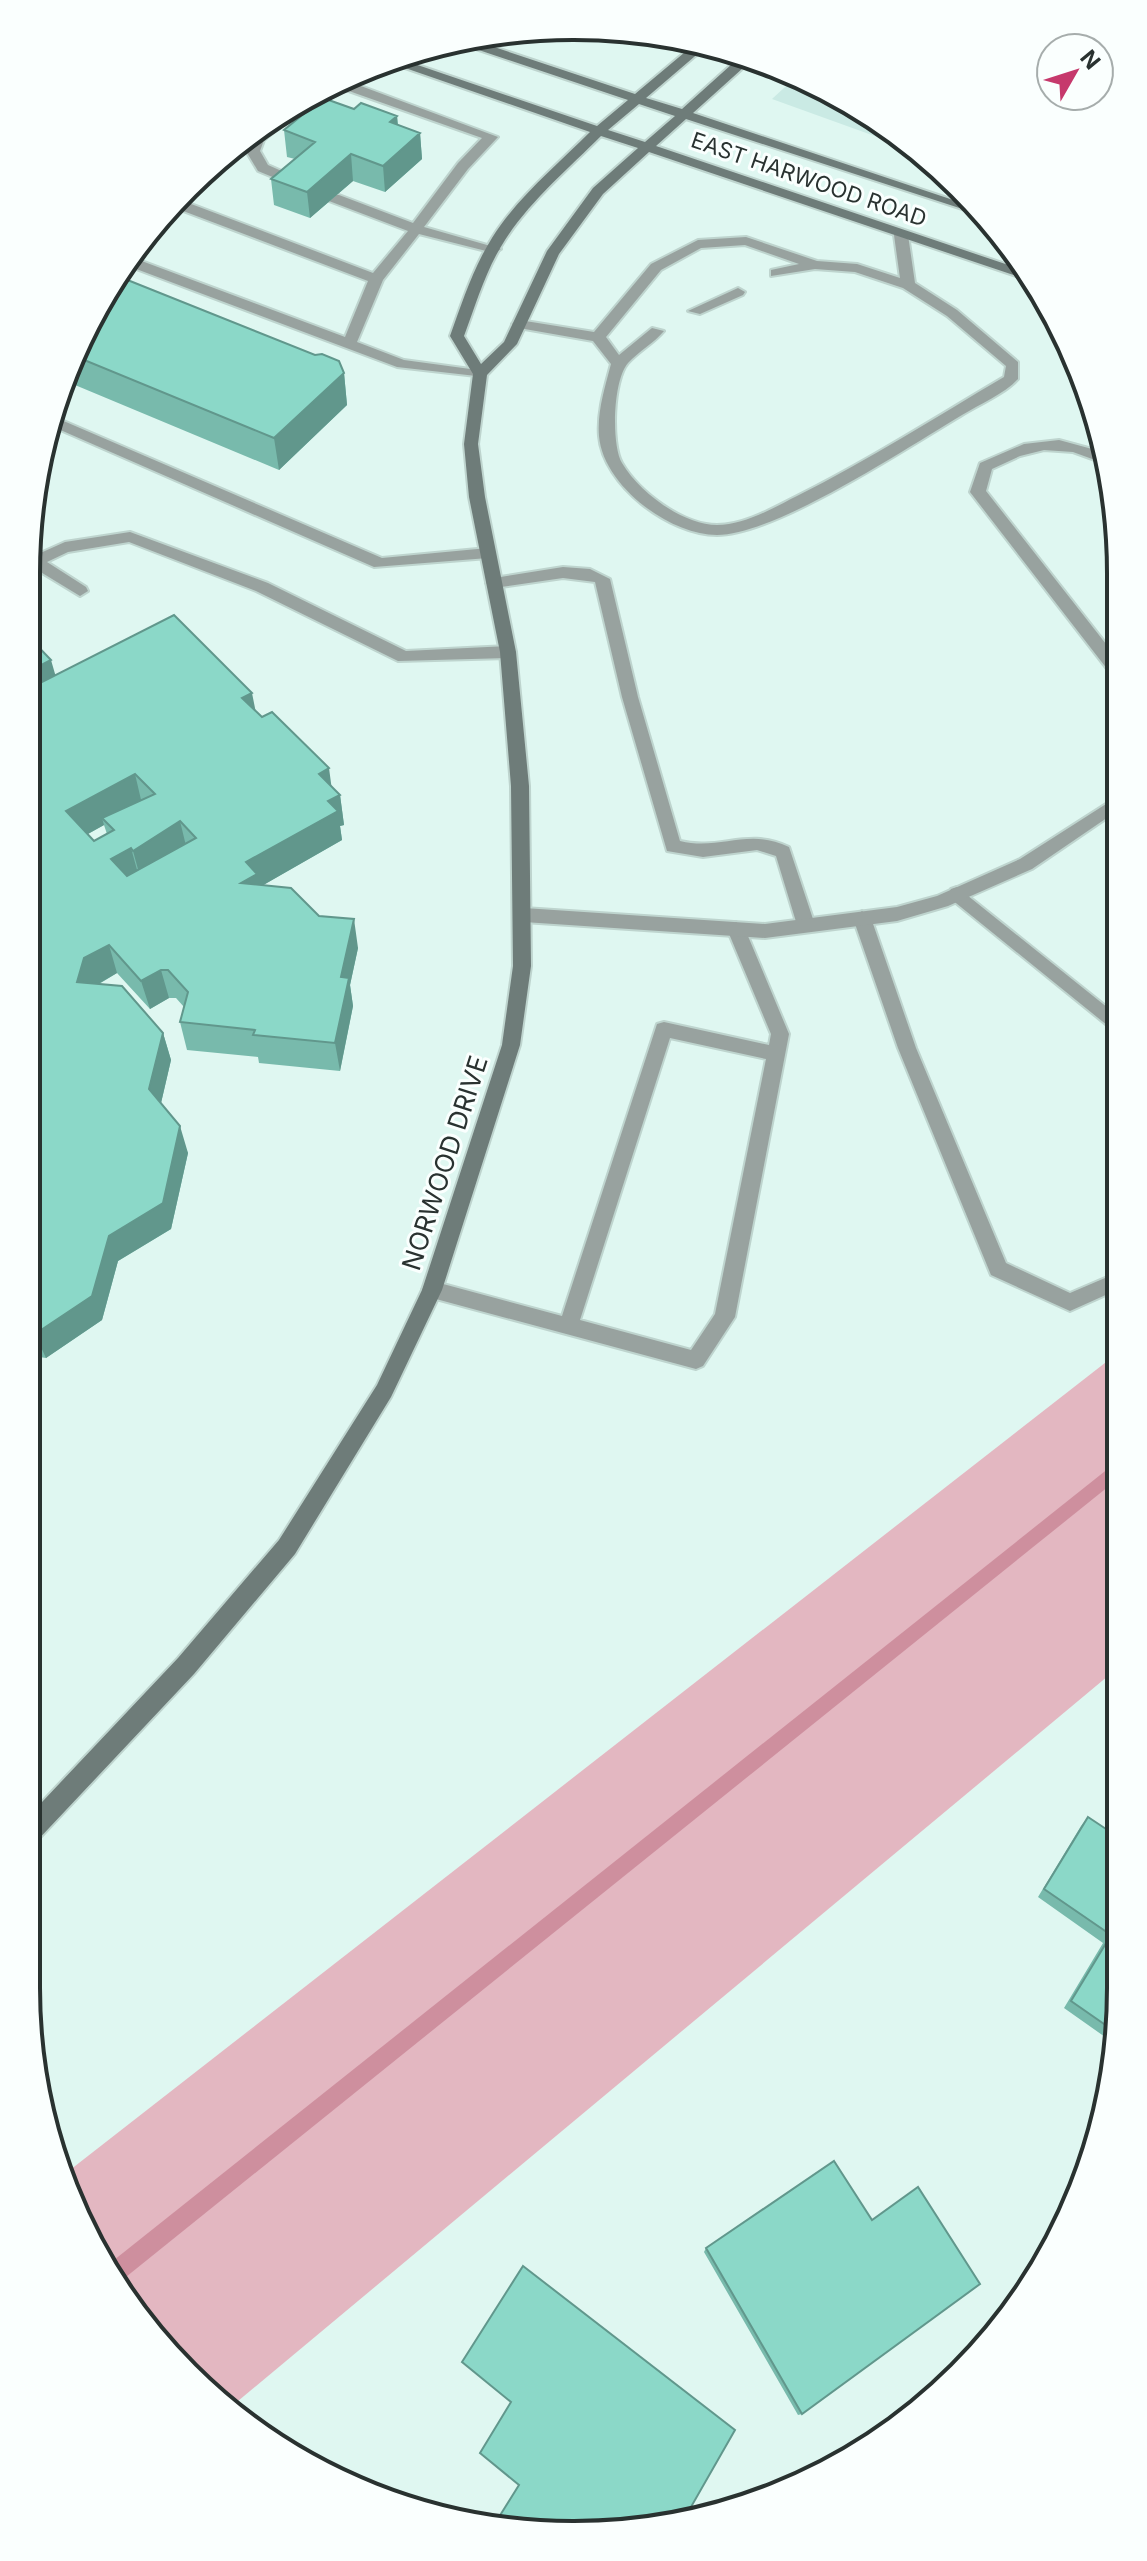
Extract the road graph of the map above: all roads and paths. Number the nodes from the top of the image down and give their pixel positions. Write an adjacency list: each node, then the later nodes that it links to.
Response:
1 (483, 48): 6 (main road, EAST HARWOOD ROAD)
2 (691, 53): 6 (main road)
3 (409, 66): 8 (main road, EAST HARWOOD ROAD)
4 (738, 66): 7 (main road)
5 (354, 88): 15 (street)
6 (633, 99): 7 (main road, EAST HARWOOD ROAD); 8 (main road)
7 (682, 116): 9 (main road); 14 (main road, EAST HARWOOD ROAD)
8 (600, 130): 9 (main road, EAST HARWOOD ROAD); 17 (main road)
9 (640, 144): 16 (main road, EAST HARWOOD ROAD); 26 (main road)
10 (255, 146): 11 (street)
11 (299, 184)
12 (334, 198): 15 (street)
13 (186, 207): 22 (street)
14 (961, 207)
15 (416, 229): 17 (street); 22 (street)
16 (901, 235): 20 (main road, EAST HARWOOD ROAD); 23 (street)
17 (494, 249): 31 (main road)
18 (139, 265): 29 (street)
19 (815, 265): 21 (street); 23 (street); 28 (street)
20 (1013, 272)
21 (776, 273)
22 (376, 279): 29 (street)
23 (908, 285): 30 (street)
24 (738, 292): 25 (street)
25 (695, 311)
26 (519, 324): 28 (street); 31 (main road)
27 (657, 331): 30 (street)
28 (598, 337): 30 (street)
29 (349, 344): 31 (street)
30 (618, 364)
31 (480, 374): 34 (main road, NORWOOD DRIVE)
32 (61, 424): 34 (street)
33 (1093, 453): 40 (street)
34 (488, 553): 37 (main road, NORWOOD DRIVE)
35 (40, 557): 39 (street)
36 (40, 568): 38 (street)
37 (494, 583): 39 (main road, NORWOOD DRIVE); 45 (street)
38 (80, 591)
39 (508, 652): 43 (main road, NORWOOD DRIVE)
40 (1107, 657)
41 (1107, 810): 42 (street)
42 (957, 894): 44 (street); 47 (street)
43 (524, 915): 46 (street); 50 (main road, NORWOOD DRIVE)
44 (862, 918): 45 (street); 49 (street)
45 (806, 925): 46 (street)
46 (736, 929): 48 (street)
47 (1107, 1018)
48 (776, 1054): 51 (street); 51 (street)
49 (1107, 1285)
50 (432, 1290): 51 (street); 52 (main road, NORWOOD DRIVE)
51 (569, 1324)
52 (40, 1821)

